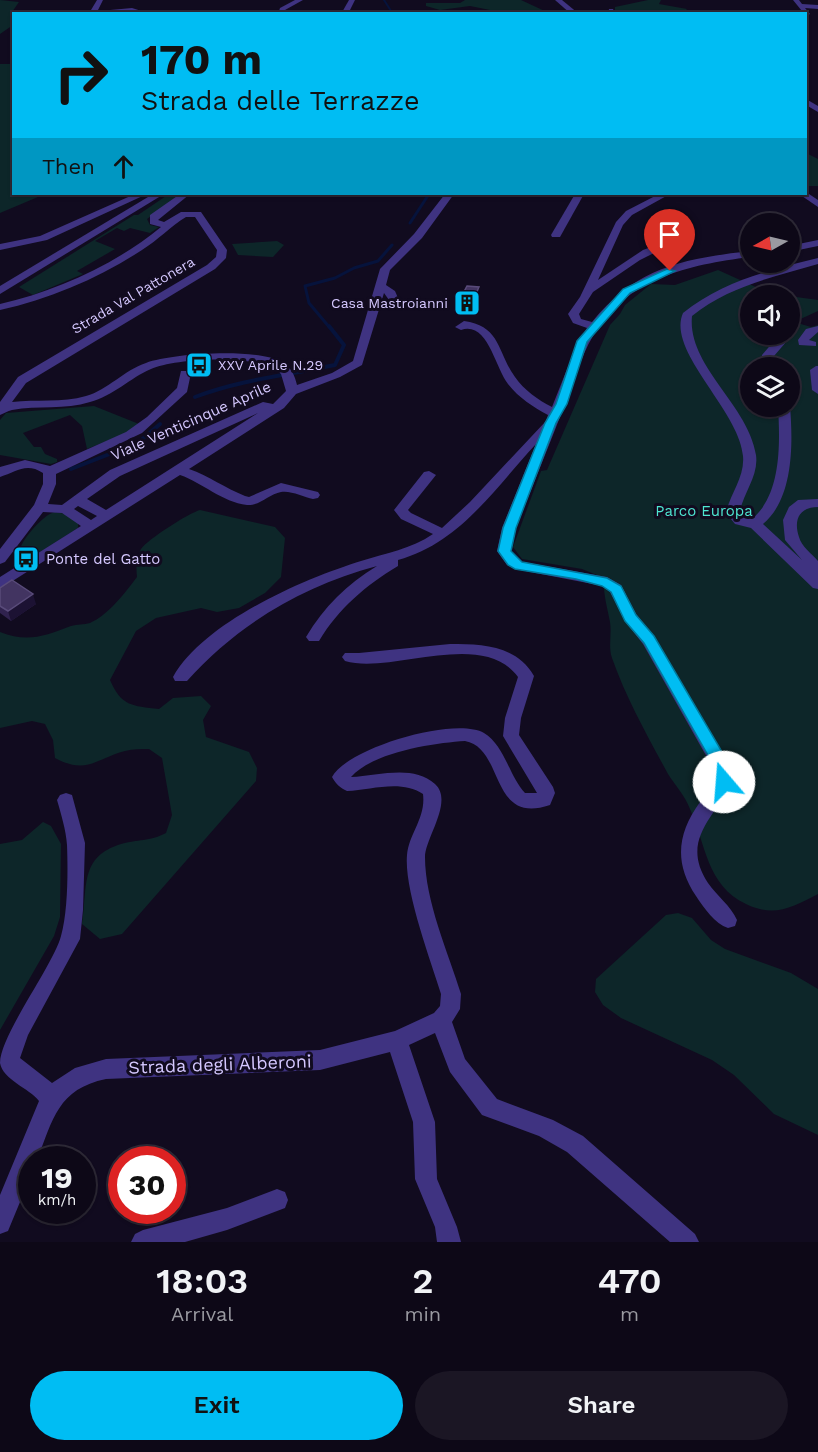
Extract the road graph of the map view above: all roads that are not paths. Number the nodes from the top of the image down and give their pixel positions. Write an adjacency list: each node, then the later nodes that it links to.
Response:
1 (300, 0): 8 (street)
2 (558, 0): 9 (street)
3 (796, 0): 5 (street)
4 (818, 7): 5 (street)
5 (804, 10)
6 (109, 12): 7 (street)
7 (140, 12)
8 (281, 12)
9 (573, 12)
10 (140, 195): 22 (street)
11 (157, 195): 28 (street)
12 (184, 195): 18 (street)
13 (448, 195): 26 (street)
14 (578, 195): 19 (street)
15 (663, 195): 27 (street)
16 (805, 195): 17 (street)
17 (818, 204)
18 (172, 223): 30 (street, Strada Val Pattonera); 43 (street, Strada Val Pattonera)
19 (556, 236)
20 (818, 243): 23 (street)
21 (667, 244): 27 (street)
22 (0, 247)
23 (800, 247)
24 (740, 255): 32 (street)
25 (818, 261): 56 (street)
26 (378, 285): 29 (street); 41 (street)
27 (590, 290): 32 (street)
28 (0, 291)
29 (393, 298)
30 (0, 307)
31 (818, 321): 34 (street)
32 (594, 326): 45 (street)
33 (460, 327): 45 (street)
34 (800, 328)
35 (818, 329): 36 (street)
36 (812, 344)
37 (778, 345): 38 (street)
38 (768, 357)
39 (818, 370): 42 (street)
40 (185, 373): 47 (street)
41 (290, 385): 43 (street, Viale Venticinque Aprile); 46 (street, Viale Venticinque Aprile); 51 (street, Viale Venticinque Aprile)
42 (818, 390)
43 (1, 409)
44 (785, 417): 56 (street)
45 (553, 419): 58 (street); 68 (street)
46 (179, 470): 50 (street); 55 (street, Viale Venticinque Aprile)
47 (50, 472): 48 (street); 53 (street)
48 (0, 473)
49 (429, 476): 58 (street)
50 (313, 495)
51 (78, 500): 54 (street, Viale Venticinque Aprile); 55 (street)
52 (818, 502): 61 (street)
53 (38, 508): 54 (street); 60 (street)
54 (65, 509): 57 (street)
55 (107, 516): 57 (street, Viale Venticinque Aprile)
56 (755, 524): 63 (street)
57 (91, 526): 62 (street, Viale Venticinque Aprile)
58 (442, 533): 59 (street)
59 (414, 550): 64 (street); 66 (street)
60 (0, 559)
61 (818, 570)
62 (0, 584)
63 (818, 584)
64 (314, 637)
65 (350, 657): 69 (street)
66 (182, 677)
67 (66, 800): 71 (street)
68 (728, 920)
69 (441, 1020): 70 (street, Strada degli Alberoni); 76 (street)
70 (397, 1040): 71 (street, Strada degli Alberoni); 75 (street)
71 (50, 1100): 73 (street, Strada degli Alberoni)
72 (277, 1200): 74 (street)
73 (0, 1223)
74 (143, 1242)
75 (449, 1242)
76 (687, 1242)

